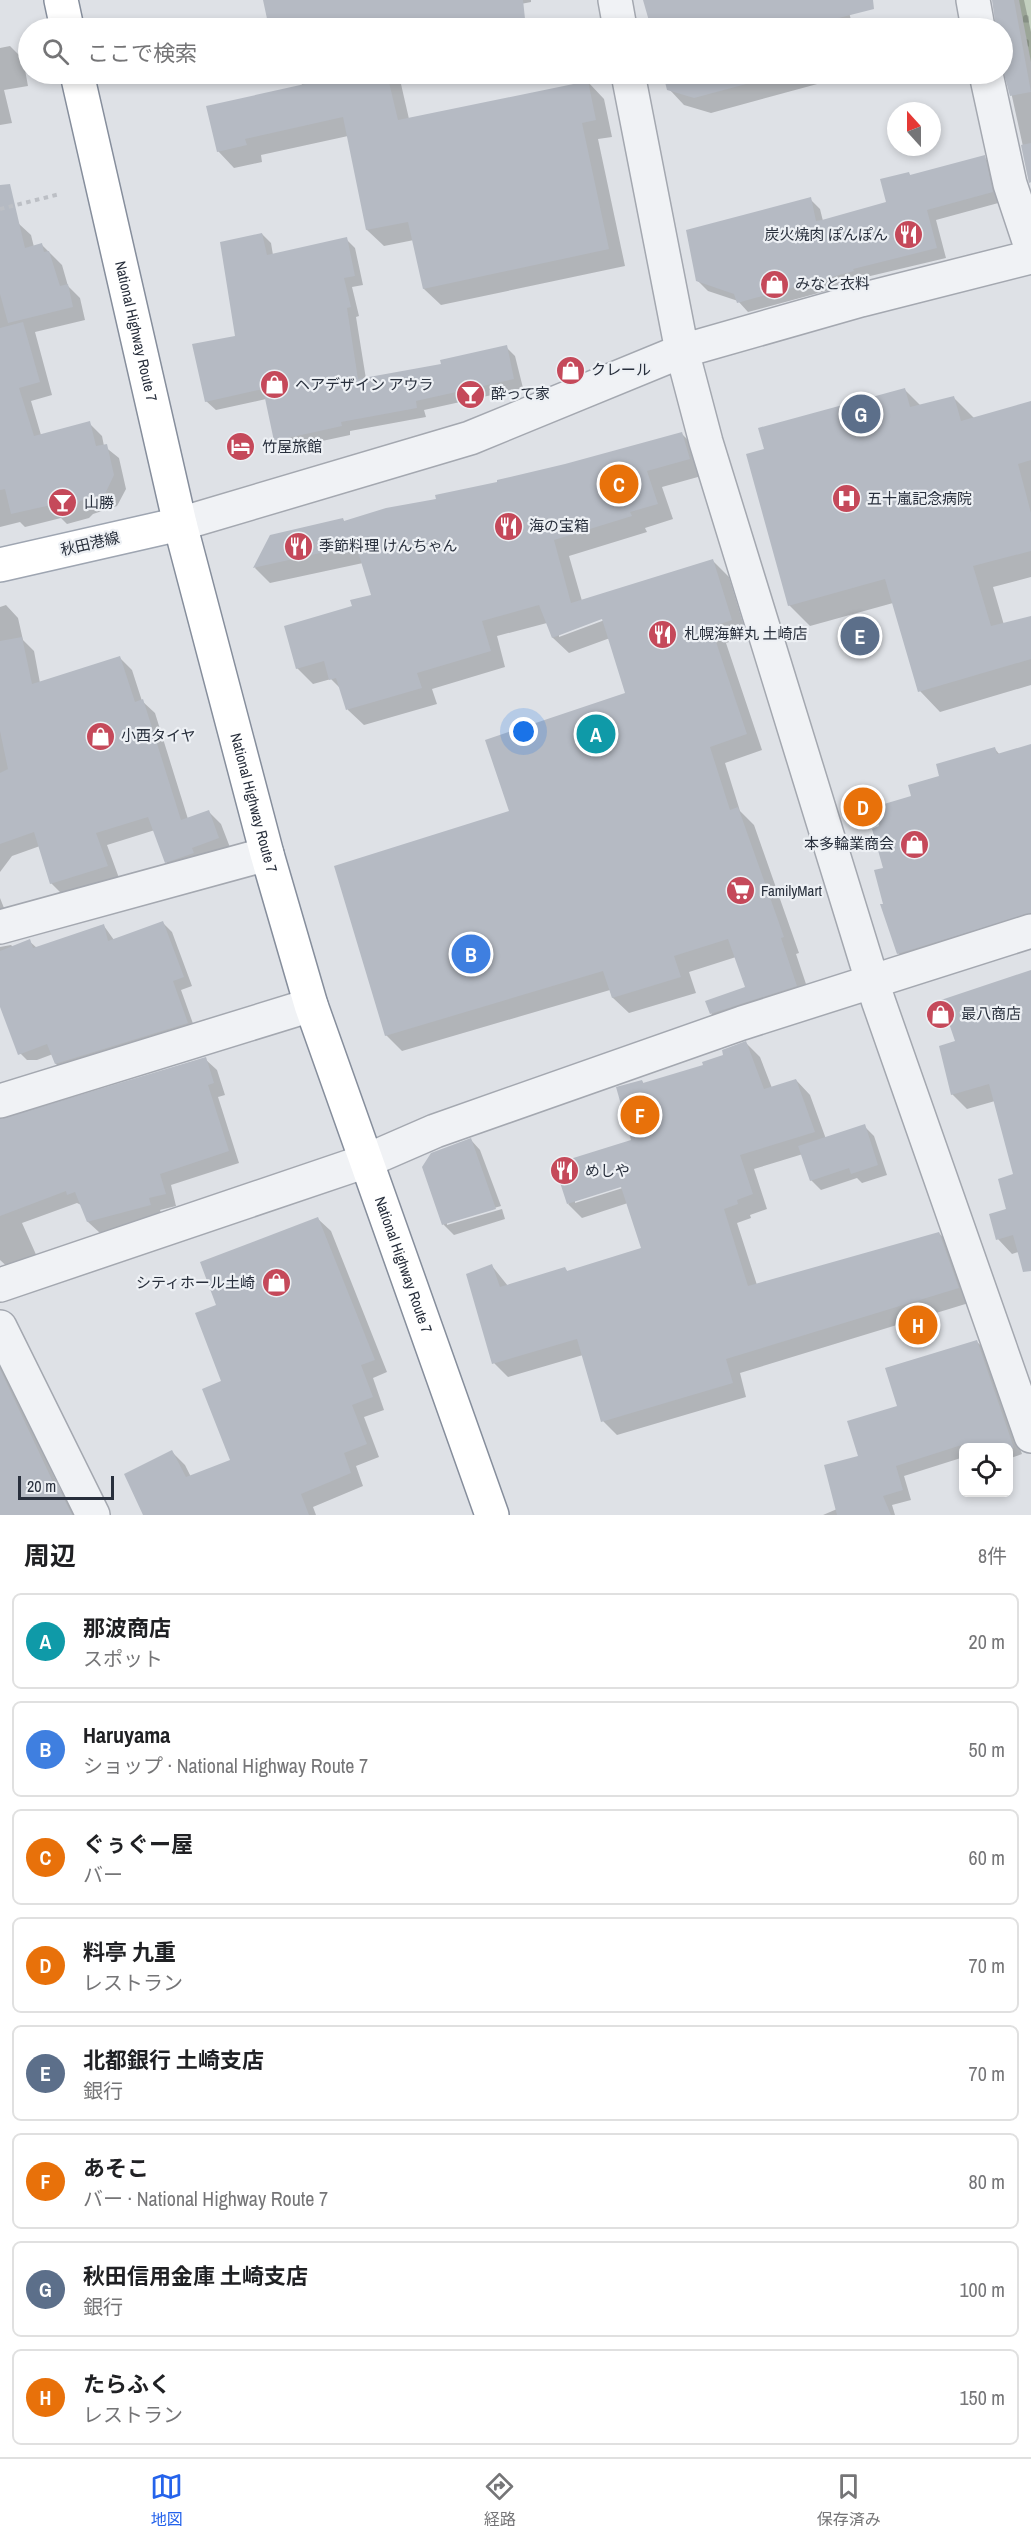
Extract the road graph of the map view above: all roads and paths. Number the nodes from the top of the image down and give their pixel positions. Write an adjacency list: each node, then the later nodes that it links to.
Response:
1 (61, 0): 4 (main road)
2 (615, 0): 5 (street)
3 (973, 0): 6 (street)
4 (65, 18)
5 (618, 18)
6 (976, 18)
7 (79, 84): 15 (main road, National Highway Route 7)
8 (630, 84): 14 (street)
9 (988, 84): 12 (street)
10 (60, 194): 11 (path)
11 (0, 209)
12 (1031, 247)
13 (1031, 257): 14 (street)
14 (682, 351): 15 (street); 20 (street)
15 (180, 524): 16 (main road, 秋田港線); 17 (main road, National Highway Route 7)
16 (0, 565)
17 (267, 854): 18 (street); 21 (main road, National Highway Route 7)
18 (0, 927)
19 (1031, 931): 20 (street)
20 (873, 983): 23 (street); 26 (street)
21 (311, 1005): 22 (street); 23 (main road, National Highway Route 7)
22 (0, 1101)
23 (366, 1161): 24 (street); 28 (main road, National Highway Route 7)
24 (0, 1285)
25 (0, 1327): 27 (street)
26 (1031, 1436)
27 (93, 1515)
28 (492, 1515)

